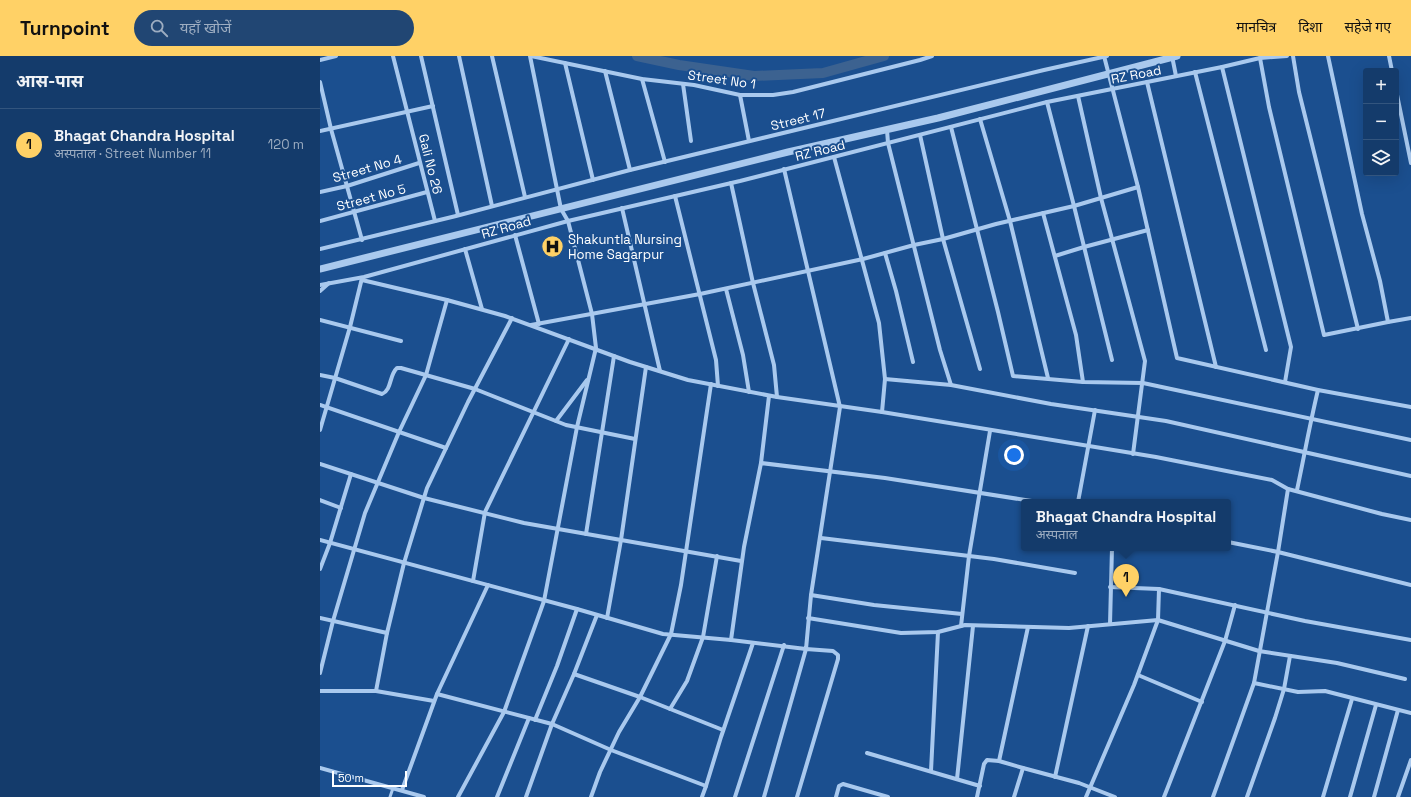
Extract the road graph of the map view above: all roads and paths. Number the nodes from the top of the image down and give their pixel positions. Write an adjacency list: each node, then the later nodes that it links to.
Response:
1 (336, 56): 16 (street)
2 (393, 56): 34 (street, Gali No 26)
3 (421, 56): 33 (street)
4 (459, 56): 60 (street)
5 (492, 56): 58 (street)
6 (530, 56): 17 (street, Street No 1); 54 (street)
7 (932, 56): 29 (street, Street No 1)
8 (1106, 56): 14 (street, Street 17); 22 (street)
9 (1174, 56): 22 (street); 23 (street)
10 (1287, 56): 15 (street, RZ Road)
11 (1293, 56): 104 (street)
12 (1328, 56): 100 (street)
13 (1389, 56): 19 (street)
14 (1088, 58): 42 (street, Street 17)
15 (1260, 58): 18 (street, RZ Road); 104 (street)
16 (320, 60)
17 (565, 63): 20 (street, Street No 1); 50 (street)
18 (1222, 67): 21 (street, RZ Road); 123 (street)
19 (1391, 68)
20 (605, 71): 24 (street, Street No 1); 48 (street)
21 (1196, 72): 23 (street, RZ Road); 108 (street)
22 (1108, 74): 28 (street); 38 (street)
23 (1176, 76): 26 (street, RZ Road)
24 (642, 79): 27 (street, Street No 1); 45 (street)
25 (320, 82): 37 (street)
26 (1147, 82): 28 (street, RZ Road); 113 (street)
27 (683, 84): 29 (street, Street No 1); 41 (street)
28 (1112, 89): 30 (street, RZ Road); 53 (street)
29 (740, 95): 42 (street)
30 (1078, 96): 31 (street, RZ Road); 59 (street)
31 (1047, 102): 35 (street, RZ Road); 61 (street)
32 (1399, 104): 47 (street)
33 (433, 106): 34 (street); 66 (street)
34 (408, 111): 37 (street); 46 (street, Gali No 26)
35 (980, 119): 36 (street, RZ Road); 70 (street)
36 (951, 127): 40 (street, RZ Road); 71 (street)
37 (331, 129): 39 (street); 52 (street)
38 (887, 130): 43 (street); 63 (street)
39 (320, 131)
40 (920, 135): 43 (street, RZ Road); 74 (street)
41 (691, 141)
42 (749, 141): 45 (street, Street 17)
43 (888, 143): 44 (street, RZ Road); 77 (street)
44 (834, 157): 49 (street, RZ Road); 83 (street)
45 (665, 162): 48 (street, Street 17)
46 (419, 163): 52 (street, Street No 4); 56 (street, Gali No 26)
47 (1411, 163)
48 (630, 170): 50 (street, Street 17)
49 (784, 170): 51 (street, RZ Road); 85 (street)
50 (593, 180): 54 (street, Street 17)
51 (731, 183): 57 (street, RZ Road); 88 (street)
52 (347, 186): 55 (street, Street No 4); 64 (street)
53 (1138, 187): 59 (street); 72 (street)
54 (557, 189): 58 (street, Street 17); 63 (street)
55 (320, 192)
56 (427, 192): 64 (street, Street No 5); 69 (street, Gali No 26)
57 (675, 196): 62 (street, RZ Road); 92 (street)
58 (525, 197): 60 (street, Street 17)
59 (1101, 198): 61 (street); 75 (street)
60 (492, 206): 66 (street, Street 17)
61 (1074, 206): 65 (street); 78 (street)
62 (622, 208): 67 (street, RZ Road); 94 (street)
63 (561, 209): 67 (street); 84 (street)
64 (354, 212): 68 (street, Street No 5); 76 (street)
65 (1043, 213): 70 (street); 82 (street)
66 (458, 215): 69 (street, Street 17)
67 (568, 220): 73 (street, RZ Road); 96 (street)
68 (320, 221)
69 (435, 221): 76 (street, Street 17)
70 (1010, 221): 71 (street); 121 (street)
71 (976, 229): 74 (street); 121 (street)
72 (1148, 230): 75 (street); 113 (street)
73 (515, 235): 80 (street, RZ Road); 101 (street)
74 (943, 239): 77 (street); 114 (street)
75 (1112, 239): 78 (street); 124 (street)
76 (362, 240): 79 (street, Street 17)
77 (914, 245): 81 (street); 126 (street)
78 (1084, 247): 82 (street); 110 (street)
79 (320, 249)
80 (465, 249): 86 (street, RZ Road); 95 (street)
81 (885, 253): 83 (street); 111 (street)
82 (1055, 256): 122 (street)
83 (863, 259): 85 (street); 120 (street)
84 (320, 269)
85 (808, 271): 88 (street); 135 (street)
86 (362, 278): 87 (street, RZ Road); 93 (street); 103 (street)
87 (329, 283): 89 (street, RZ Road); 91 (street)
88 (753, 283): 90 (street); 132 (street)
89 (320, 285)
90 (726, 289): 92 (street); 130 (street)
91 (320, 291)
92 (700, 294): 94 (street); 127 (street)
93 (447, 300): 95 (street); 117 (street)
94 (645, 305): 96 (street); 115 (street)
95 (482, 309): 97 (street)
96 (592, 314): 101 (street); 107 (street)
97 (512, 318): 102 (street); 128 (street)
98 (1411, 318): 100 (street)
99 (320, 320): 103 (street)
100 (1388, 322): 104 (street)
101 (539, 324): 102 (street)
102 (531, 325): 105 (street)
103 (350, 327): 106 (street); 118 (street)
104 (1358, 329)
105 (569, 339): 107 (street); 138 (street)
106 (401, 341)
107 (596, 348): 109 (street); 119 (street)
108 (1266, 350)
109 (614, 356): 112 (street); 147 (street)
110 (1112, 360)
111 (913, 362)
112 (646, 367): 115 (street); 148 (street)
113 (1216, 367): 123 (street)
114 (980, 369)
115 (660, 371): 125 (street)
116 (320, 375): 118 (street)
117 (426, 375): 118 (street); 128 (street); 146 (street)
118 (335, 378): 134 (street)
119 (589, 378): 142 (street); 143 (street)
120 (885, 378): 126 (street); 139 (street)
121 (1048, 378): 122 (street)
122 (1083, 382): 124 (street)
123 (1285, 382): 129 (street)
124 (1143, 383): 140 (street); 141 (street)
125 (711, 384): 127 (street); 178 (street)
126 (951, 385): 137 (street)
127 (718, 386): 130 (street)
128 (475, 389): 138 (street); 151 (street)
129 (1318, 390): 136 (street); 141 (street)
130 (749, 392): 131 (street)
131 (769, 396): 132 (street); 154 (street)
132 (776, 397): 135 (street)
133 (320, 405): 134 (street)
134 (327, 407): 144 (street); 146 (street)
135 (840, 407): 139 (street); 156 (street)
136 (1411, 407)
137 (1095, 410): 140 (street); 150 (street)
138 (534, 412): 142 (street); 168 (street)
139 (882, 412): 145 (street)
140 (1138, 417): 152 (street); 153 (street)
141 (1311, 418): 149 (street); 152 (street)
142 (556, 421): 143 (street)
143 (577, 427): 147 (street); 170 (street)
144 (320, 430)
145 (990, 431): 150 (street); 162 (street)
146 (399, 432): 151 (street); 159 (street)
147 (602, 432): 148 (street); 171 (street)
148 (636, 439): 174 (street)
149 (1411, 440)
150 (1088, 446): 153 (street); 165 (street)
151 (446, 448): 163 (street)
152 (1305, 453): 158 (street); 161 (street)
153 (1133, 454): 160 (street)
154 (761, 463): 156 (street); 183 (street)
155 (320, 464): 157 (street)
156 (829, 472): 162 (street); 172 (street)
157 (351, 474): 159 (street); 167 (street)
158 (1411, 476)
159 (377, 483): 163 (street); 177 (street)
160 (1288, 489): 161 (street); 180 (street)
161 (1297, 490): 169 (street)
162 (980, 493): 164 (street); 182 (street)
163 (424, 498): 168 (street); 184 (street)
164 (1021, 499)
165 (1079, 499)
166 (320, 500): 167 (street)
167 (341, 508): 175 (street)
168 (485, 512): 170 (street); 187 (street)
169 (1411, 520)
170 (559, 528): 171 (street); 193 (street)
171 (586, 534): 174 (street)
172 (820, 538): 182 (street); 192 (street)
173 (320, 540): 175 (street)
174 (620, 540): 178 (street); 200 (street)
175 (330, 543): 177 (street); 185 (street)
176 (1231, 543): 180 (street)
177 (354, 549): 184 (street); 203 (street)
178 (685, 551): 181 (street); 211 (street)
179 (1112, 551): 190 (street)
180 (1278, 552): 189 (street); 196 (street)
181 (716, 556): 183 (street); 212 (street)
182 (969, 556): 186 (street); 197 (street)
183 (741, 561): 213 (street)
184 (404, 563): 187 (street); 210 (street)
185 (320, 569)
186 (1075, 573)
187 (473, 581): 188 (street)
188 (488, 585): 193 (street); 229 (street)
189 (1411, 585)
190 (1110, 588): 191 (street); 204 (street)
191 (1159, 590): 194 (street); 202 (street)
192 (811, 595): 197 (street); 201 (street)
193 (544, 601): 195 (street); 237 (street)
194 (1235, 605): 196 (street); 215 (street)
195 (577, 609): 198 (street); 240 (street)
196 (1266, 612): 214 (street); 219 (street)
197 (962, 614): 205 (street)
198 (597, 615): 200 (street); 222 (street)
199 (320, 618): 203 (street)
200 (607, 618): 211 (street)
201 (808, 618): 209 (street); 218 (street)
202 (1158, 620): 204 (street); 215 (street); 223 (street)
203 (333, 621): 210 (street); 221 (street)
204 (1110, 624): 207 (street)
205 (961, 626): 206 (street); 209 (street)
206 (973, 626): 208 (street); 251 (street)
207 (1088, 626): 208 (street); 250 (street)
208 (1028, 627): 246 (street)
209 (938, 632): 249 (street)
210 (387, 633): 228 (street)
211 (671, 634): 212 (street); 230 (street)
212 (703, 637): 213 (street); 235 (street)
213 (731, 640): 216 (street)
214 (1411, 640)
215 (1225, 641): 219 (street); 233 (street)
216 (753, 643): 217 (street); 242 (street)
217 (784, 645): 218 (street); 265 (street)
218 (806, 649): 266 (street); 267 (street)
219 (1259, 651): 220 (street); 225 (street)
220 (1290, 656): 224 (street); 226 (street)
221 (320, 673)
222 (574, 674): 230 (street); 241 (street)
223 (1138, 675): 233 (street); 255 (street)
224 (1405, 678)
225 (1254, 683): 226 (street); 275 (street)
226 (1284, 689): 231 (street); 276 (street)
227 (320, 691): 228 (street)
228 (376, 692): 232 (street)
229 (437, 694): 232 (street); 237 (street)
230 (640, 697): 235 (street); 243 (street)
231 (1352, 698): 234 (street); 277 (street)
232 (434, 701): 256 (street)
233 (1202, 702): 274 (street)
234 (1376, 705): 236 (street); 278 (street)
235 (670, 709): 242 (street)
236 (1398, 710): 238 (street); 279 (street)
237 (504, 712): 239 (street); 260 (street)
238 (1411, 713)
239 (529, 718): 240 (street); 261 (street)
240 (535, 720): 241 (street)
241 (552, 724): 243 (street); 262 (street)
242 (723, 730): 252 (street)
243 (611, 750): 252 (street); 263 (street)
244 (867, 753): 249 (street)
245 (1411, 760): 280 (street)
246 (999, 761): 248 (street); 253 (street)
247 (320, 768): 254 (street)
248 (1023, 768): 250 (street); 271 (street)
249 (931, 771): 251 (street)
250 (1055, 777): 255 (street)
251 (957, 779): 253 (street)
252 (706, 786): 257 (street)
253 (980, 786): 270 (street)
254 (393, 788): 256 (street); 258 (lane)
255 (1090, 788): 272 (street); 273 (street)
256 (402, 790): 259 (street)
257 (702, 796): 264 (street)
258 (390, 797)
259 (424, 797)
260 (458, 797)
261 (497, 797)
262 (526, 797)
263 (591, 797)
264 (709, 797)
265 (735, 797)
266 (764, 797)
267 (797, 797)
268 (836, 797): 269 (street)
269 (888, 797)
270 (977, 797)
271 (1014, 797)
272 (1086, 797)
273 (1115, 797)
274 (1164, 797)
275 (1213, 797)
276 (1248, 797)
277 (1323, 797)
278 (1350, 797)
279 (1374, 797)
280 (1398, 797)

